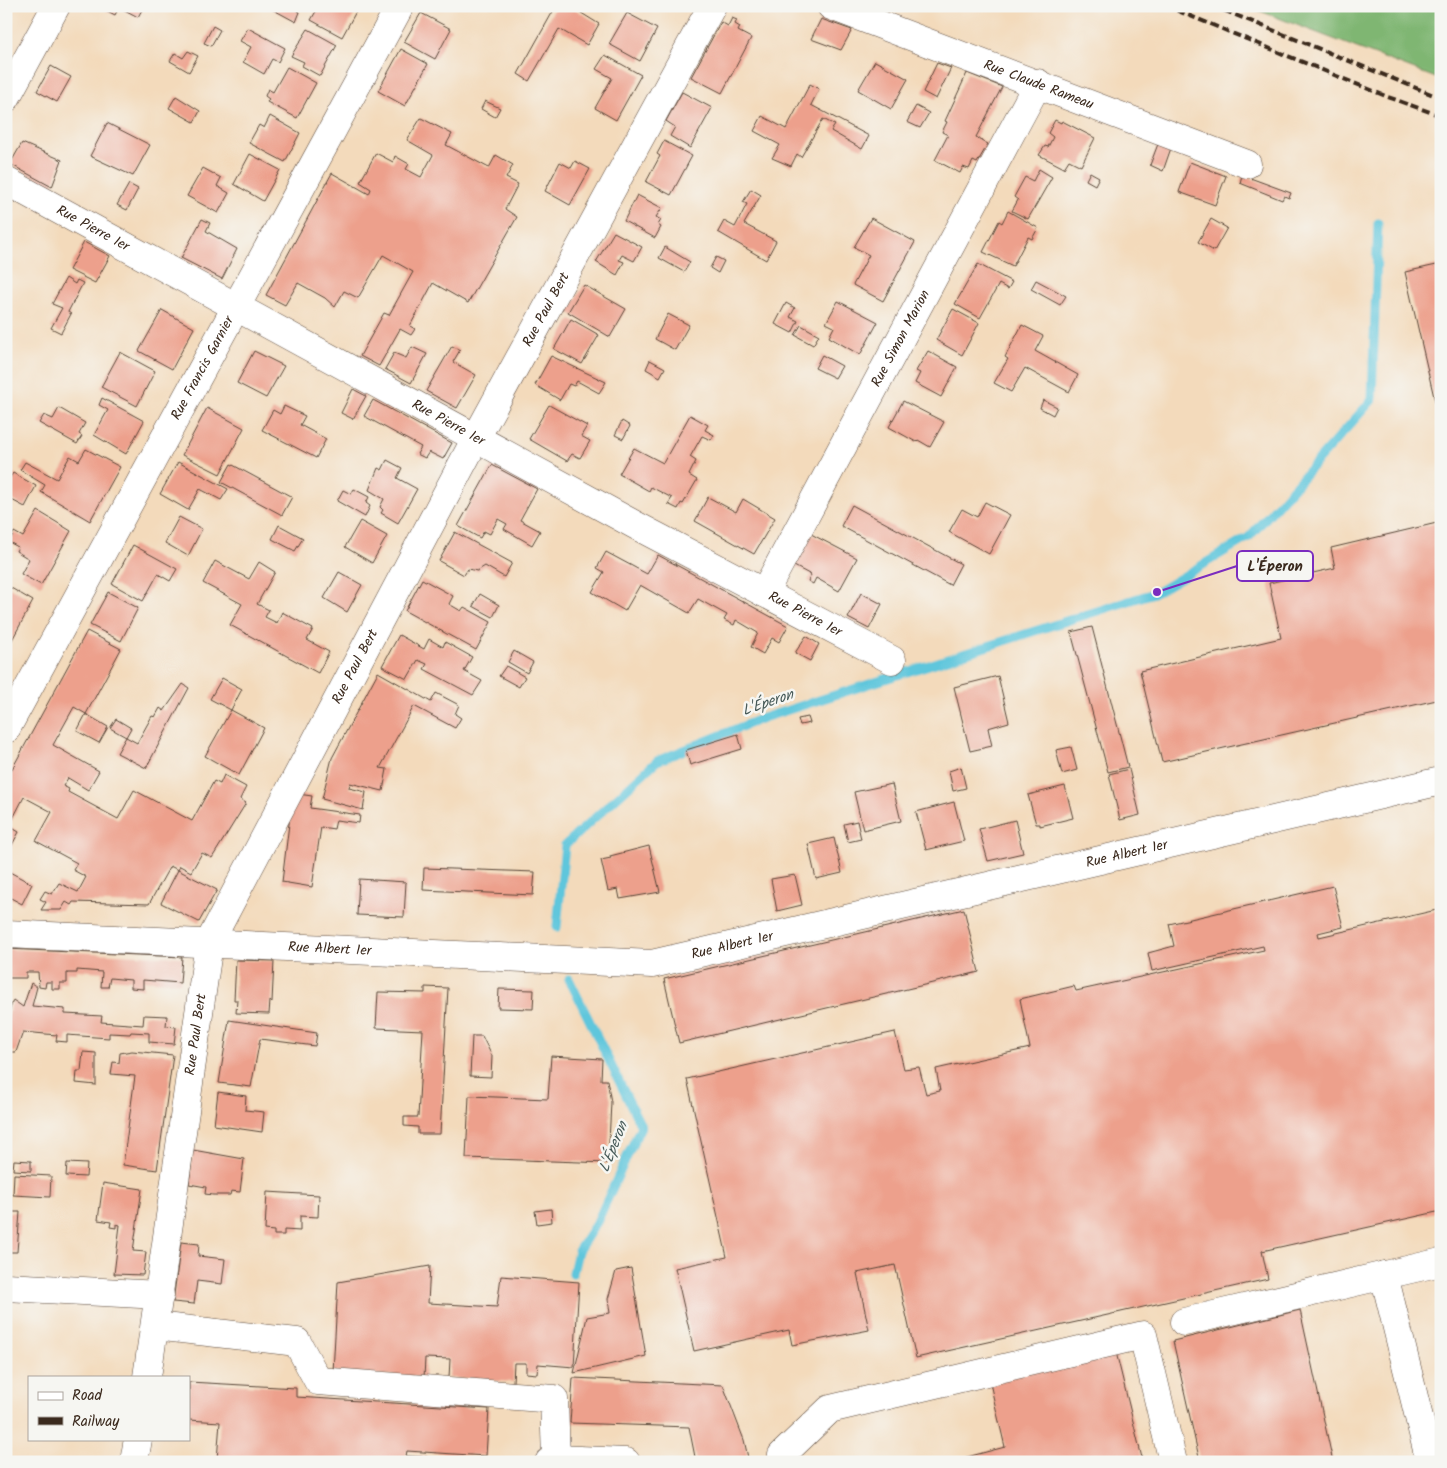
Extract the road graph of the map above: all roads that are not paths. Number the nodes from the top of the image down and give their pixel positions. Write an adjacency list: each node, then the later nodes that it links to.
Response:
1 (56, 6): 6 (street)
2 (400, 6): 9 (street, Rue Francis Garnier)
3 (712, 6): 10 (street, Rue Paul Bert)
4 (831, 6): 5 (street, Rue Claude Rameau)
5 (1038, 83): 7 (street, Rue Claude Rameau); 11 (street, Rue Simon Marion)
6 (6, 98)
7 (1247, 164)
8 (6, 181): 9 (street, Rue Pierre 1er)
9 (236, 307): 10 (street, Rue Pierre 1er); 13 (street, Rue Francis Garnier)
10 (476, 438): 11 (street, Rue Pierre 1er); 16 (street, Rue Paul Bert)
11 (764, 593): 12 (street, Rue Pierre 1er)
12 (892, 660)
13 (6, 729)
14 (1441, 781): 16 (street, Rue Albert 1er)
15 (6, 934): 16 (street, Rue Albert 1er)
16 (209, 943): 20 (street, Rue Paul Bert)
17 (1441, 1262): 18 (street)
18 (1384, 1275): 21 (street); 30 (street)
19 (6, 1287): 20 (street)
20 (160, 1295): 22 (street, Rue Paul Bert)
21 (1184, 1322)
22 (155, 1326): 23 (street, Rue Paul Bert); 25 (street)
23 (147, 1376)
24 (138, 1440): 26 (street)
25 (553, 1460): 27 (street)
26 (134, 1462)
27 (626, 1462)
28 (784, 1462): 29 (street)
29 (1173, 1462)
30 (1430, 1462)

